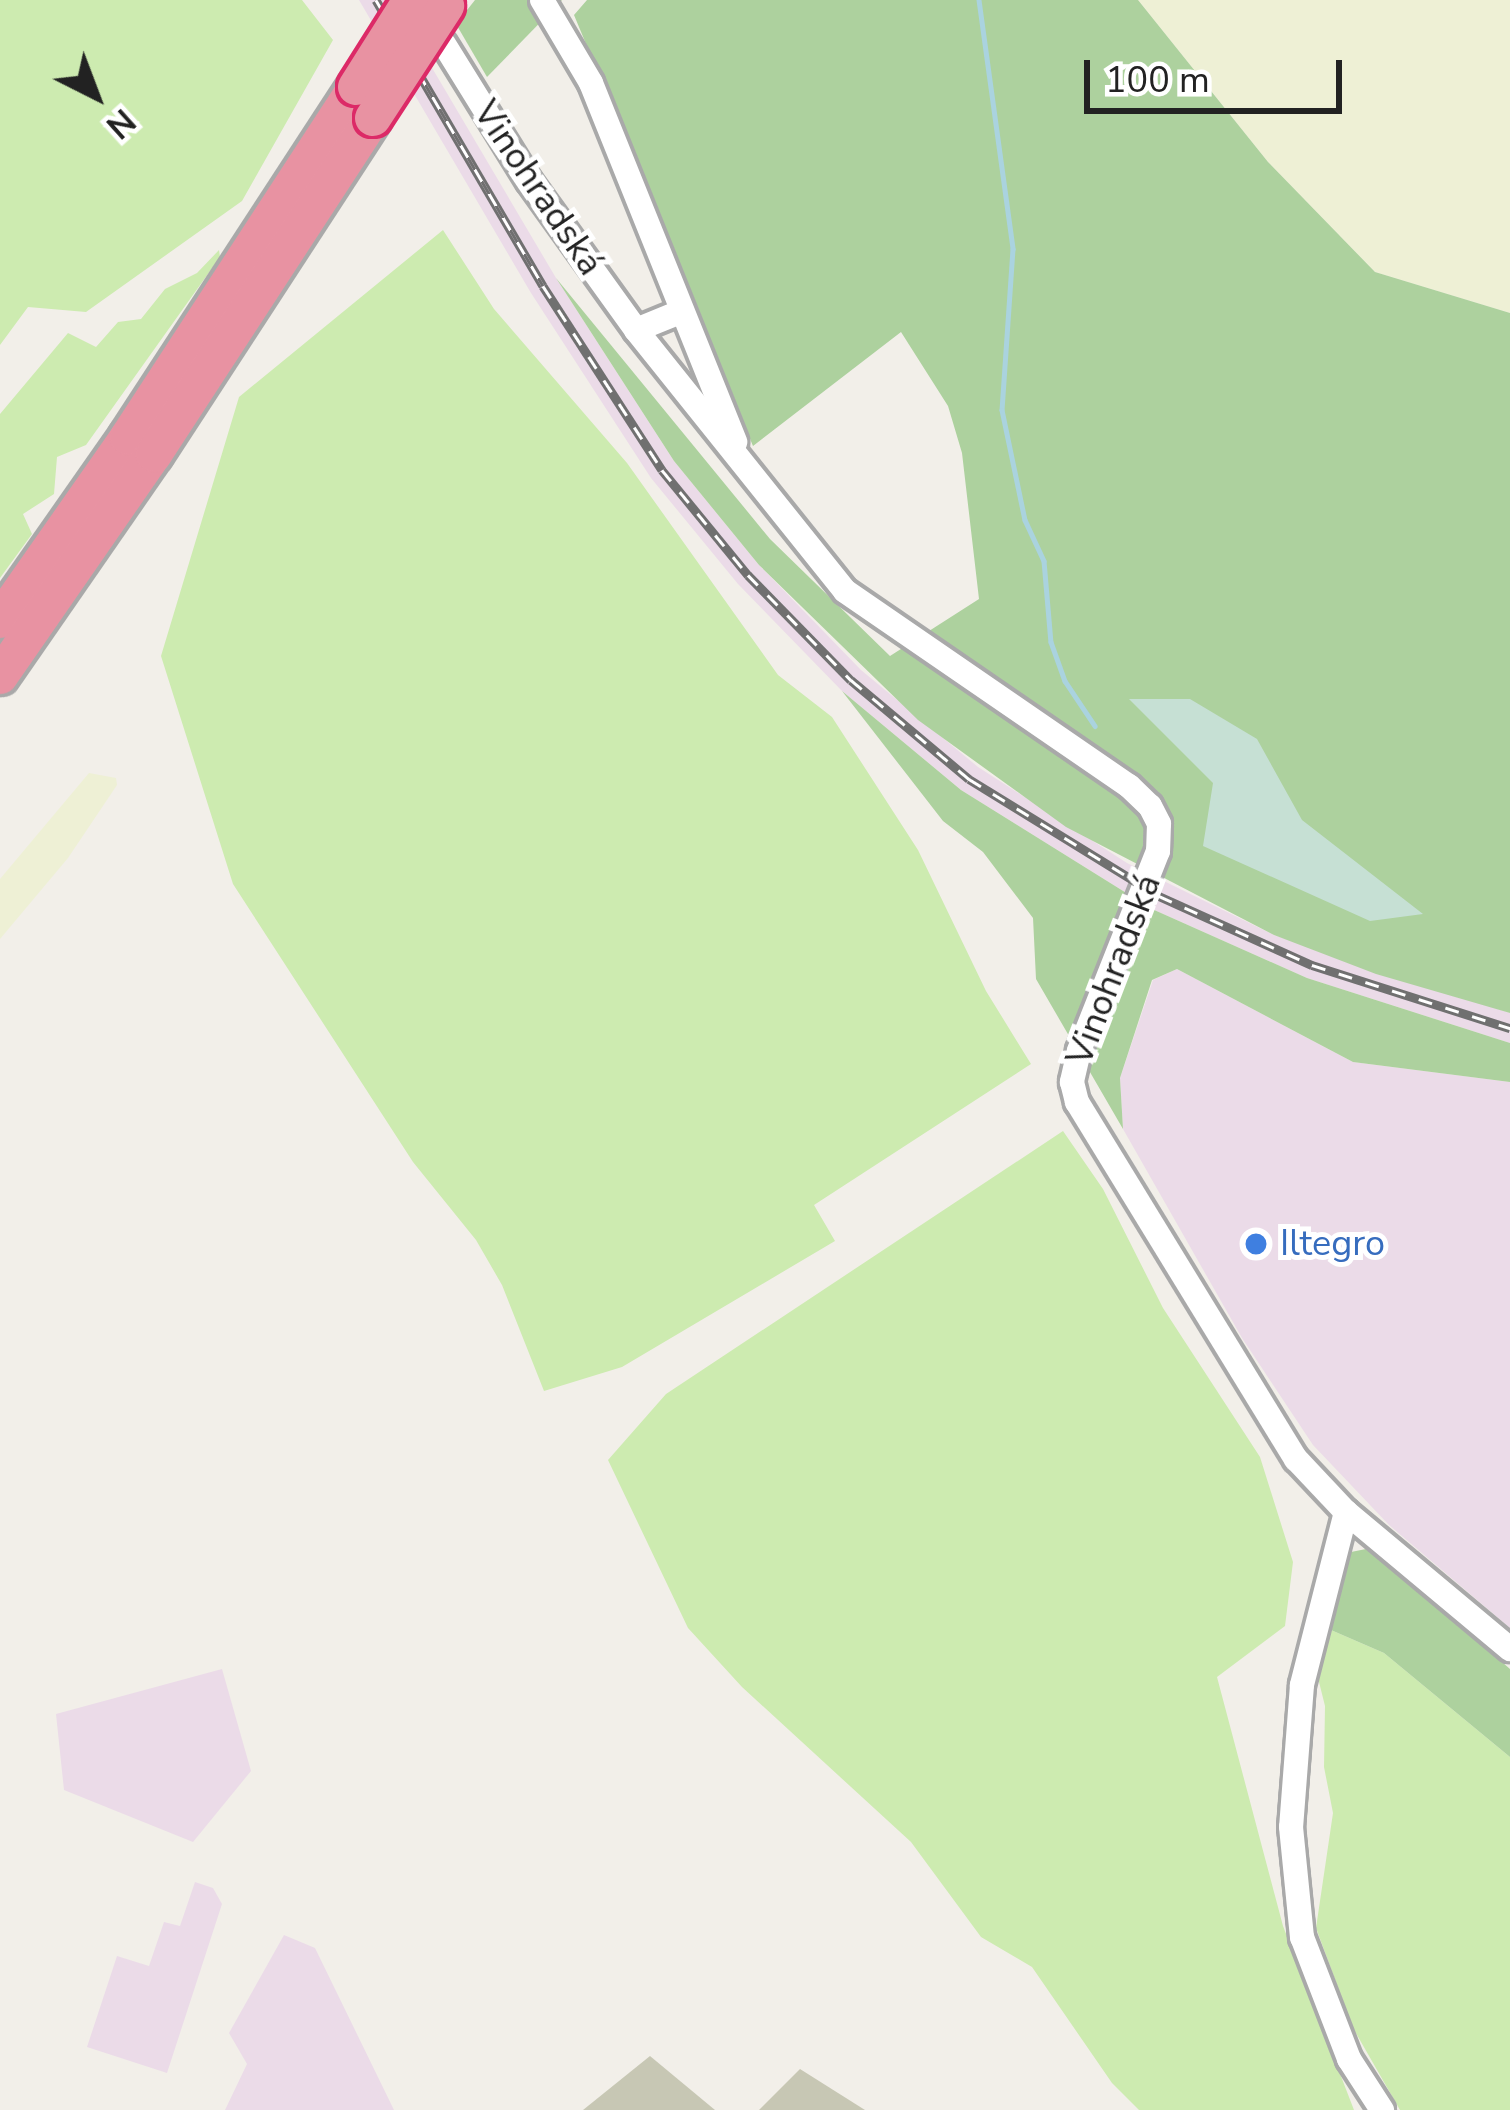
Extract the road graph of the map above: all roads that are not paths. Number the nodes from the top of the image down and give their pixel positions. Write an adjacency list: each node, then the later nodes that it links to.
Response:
1 (542, 0): 5 (street, Vinohradská)
2 (435, 2): 4 (highway, bridge)
3 (444, 44): 6 (street, Vinohradská)
4 (364, 103): 8 (highway); 9 (highway)
5 (680, 312): 6 (street); 7 (street, Vinohradská)
6 (636, 331): 7 (street, Vinohradská)
7 (747, 472): 10 (street, Vinohradská)
8 (0, 620)
9 (0, 676)
10 (1346, 1512): 11 (street, Vinohradská); 12 (street)
11 (1510, 1649)
12 (1382, 2110)

